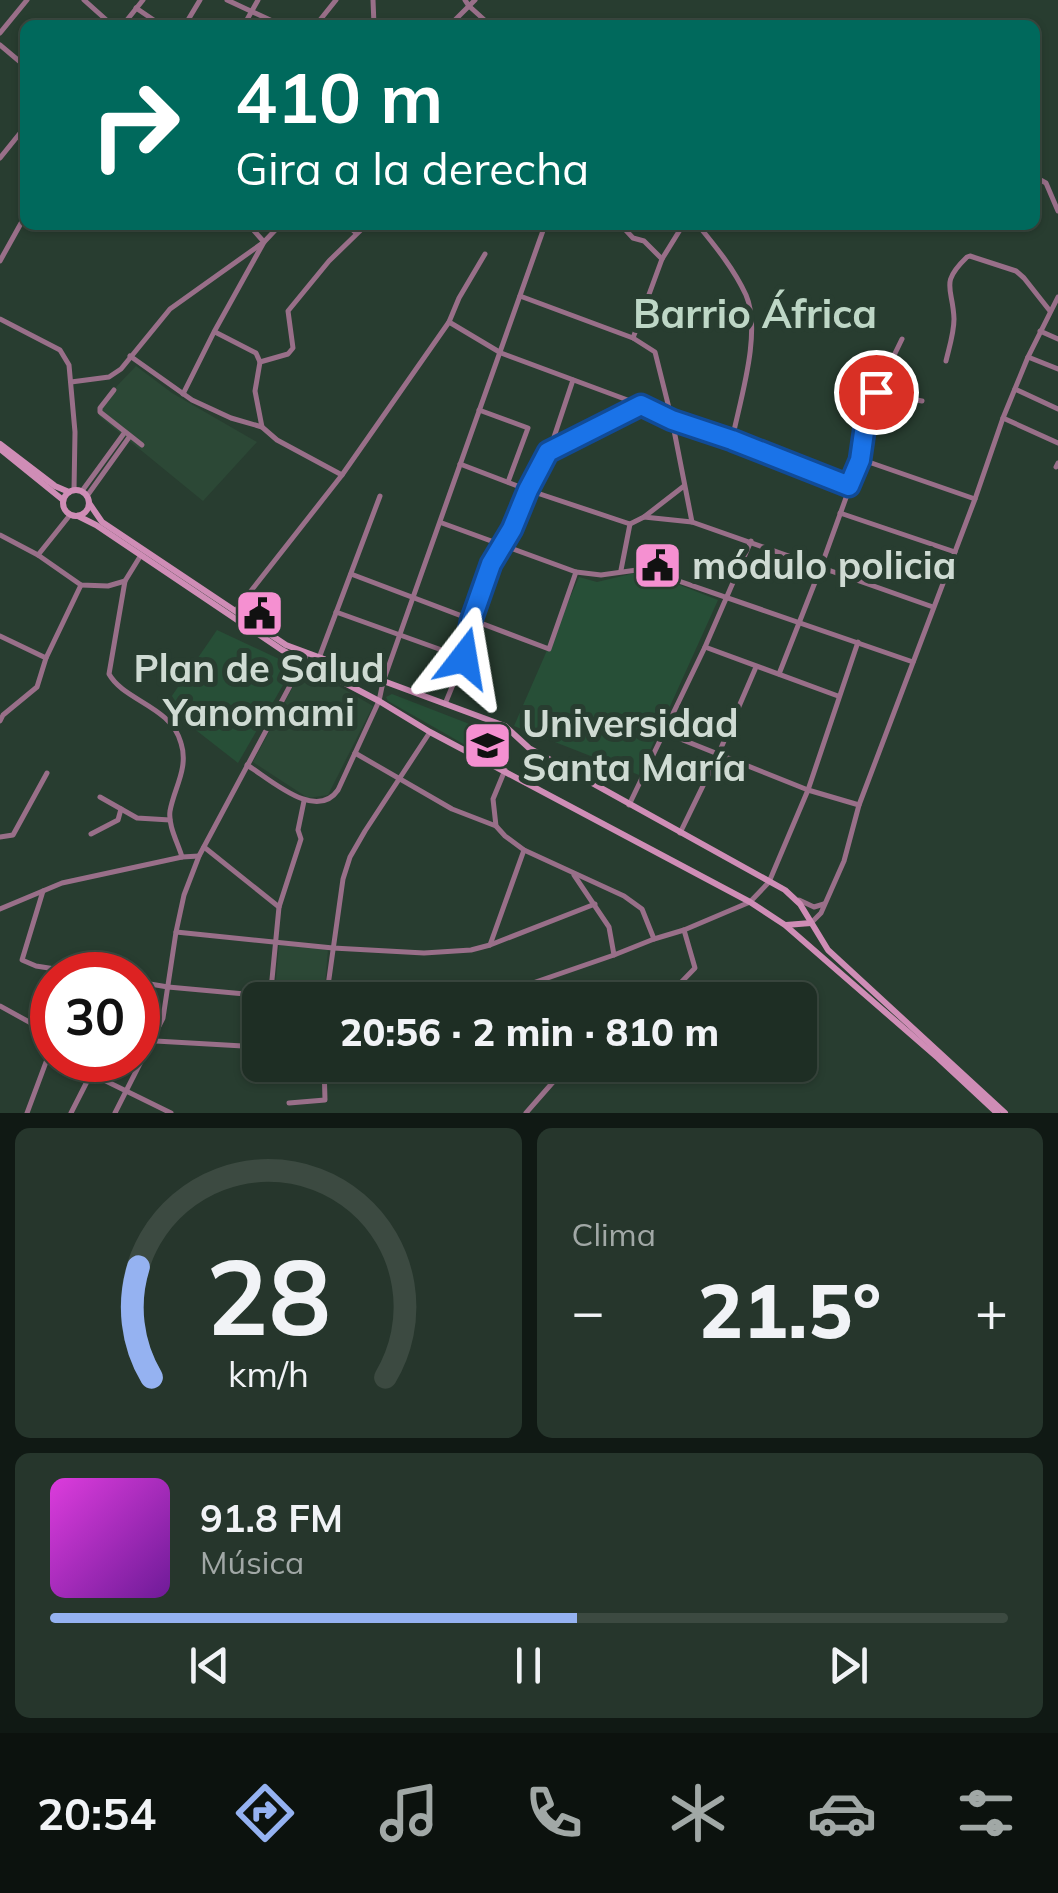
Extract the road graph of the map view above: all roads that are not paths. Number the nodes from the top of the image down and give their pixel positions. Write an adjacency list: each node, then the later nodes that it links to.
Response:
1 (27, 0): 17 (street)
2 (84, 0): 11 (street)
3 (143, 0): 9 (street)
4 (227, 0): 10 (street)
5 (258, 0): 10 (street)
6 (336, 0): 16 (street)
7 (475, 0): 8 (street)
8 (467, 3)
9 (136, 8): 12 (street); 13 (street)
10 (252, 12): 14 (street); 15 (street)
11 (106, 20)
12 (127, 20)
13 (154, 20)
14 (247, 20)
15 (270, 20)
16 (320, 20)
17 (0, 33)
18 (0, 45): 19 (street)
19 (20, 62)
20 (20, 133): 21 (street)
21 (0, 158)
22 (1040, 180): 23 (street)
23 (1058, 210)
24 (20, 225): 37 (street)
25 (253, 230): 34 (street)
26 (275, 230): 34 (street)
27 (353, 230): 33 (street)
28 (360, 230): 33 (street)
29 (544, 230): 38 (street)
30 (626, 230): 36 (street)
31 (680, 230): 36 (street)
32 (702, 230): 68 (street)
33 (356, 233): 52 (street)
34 (264, 242): 44 (street); 49 (street)
35 (485, 254): 42 (street)
36 (662, 259): 45 (street)
37 (0, 260)
38 (520, 296): 45 (street); 48 (street)
39 (1058, 296): 40 (street)
40 (1050, 311): 43 (street); 51 (street)
41 (0, 319): 55 (street)
42 (449, 322): 48 (street); 75 (street)
43 (1040, 331): 47 (street); 50 (street)
44 (214, 332): 52 (street); 59 (street)
45 (633, 338): 65 (street)
46 (902, 339): 58 (street)
47 (1058, 339)
48 (501, 353): 54 (street); 63 (street)
49 (130, 356): 55 (street); 59 (street)
50 (1028, 358): 53 (street); 56 (street)
51 (946, 361)
52 (260, 362): 66 (street)
53 (1058, 370)
54 (573, 380): 61 (street); 72 (street)
55 (72, 382): 80 (street)
56 (1015, 389): 62 (street); 64 (street)
57 (114, 390): 67 (street)
58 (876, 392): 60 (street); 73 (street)
59 (183, 394): 66 (street)
60 (922, 400)
61 (641, 405): 65 (street); 72 (street)
62 (1058, 409)
63 (479, 410): 74 (street); 76 (street)
64 (1003, 418): 69 (street); 83 (street)
65 (672, 420): 68 (street); 77 (street)
66 (262, 427): 75 (street)
67 (128, 434): 70 (street); 80 (street)
68 (732, 440): 78 (street)
69 (1058, 443)
70 (142, 445)
71 (0, 446): 80 (main road); 82 (main road)
72 (548, 452): 79 (street)
73 (860, 460): 78 (street); 83 (street)
74 (460, 464): 76 (street); 88 (street)
75 (342, 474): 106 (street)
76 (508, 482): 79 (street)
77 (684, 486): 86 (street); 87 (street)
78 (849, 486): 84 (street)
79 (528, 490): 89 (street); 92 (street)
80 (80, 494): 82 (main road); 85 (main road); 106 (main road)
81 (380, 496): 99 (street)
82 (63, 500): 85 (main road)
83 (976, 500): 93 (street)
84 (840, 513): 93 (street); 96 (street)
85 (74, 515): 94 (street); 95 (main road)
86 (644, 518): 87 (street); 89 (street)
87 (692, 522): 91 (street)
88 (441, 523): 92 (street); 102 (street)
89 (630, 524): 97 (street)
90 (0, 534): 94 (street)
91 (751, 541): 96 (street); 103 (street)
92 (503, 546): 98 (street); 107 (street)
93 (956, 552): 104 (street)
94 (38, 555): 101 (street)
95 (141, 555): 100 (street); 106 (main road)
96 (821, 567): 104 (street); 108 (street)
97 (621, 570): 98 (street); 103 (street)
98 (576, 572): 107 (street)
99 (351, 574): 102 (street); 105 (street)
100 (125, 580): 101 (street); 139 (street)
101 (81, 585): 114 (street)
102 (414, 598): 107 (street); 110 (street)
103 (725, 598): 108 (street); 112 (street)
104 (934, 606): 117 (street)
105 (336, 612): 110 (street); 115 (street)
106 (232, 614): 113 (main road)
107 (471, 621): 116 (street)
108 (800, 622): 111 (street); 119 (street)
109 (0, 636): 114 (street)
110 (401, 636): 116 (street); 120 (street)
111 (858, 642): 117 (street); 121 (street)
112 (704, 646): 118 (street); 126 (street)
113 (305, 657): 115 (main road); 122 (main road); 129 (street)
114 (46, 658): 124 (street)
115 (319, 658): 120 (main road)
116 (464, 658): 123 (street)
117 (913, 662): 137 (street)
118 (756, 667): 119 (street); 128 (street)
119 (779, 674): 121 (street)
120 (384, 682): 122 (street); 123 (main road)
121 (839, 696): 133 (street)
122 (379, 702): 125 (main road); 127 (street)
123 (444, 704): 136 (main road)
124 (0, 721)
125 (430, 732): 130 (main road); 132 (street)
126 (663, 732): 128 (street); 136 (street)
127 (355, 753): 132 (street); 135 (street)
128 (718, 755): 133 (street); 141 (street)
129 (247, 765): 135 (street); 144 (street)
130 (505, 770): 140 (street); 152 (main road)
131 (47, 772): 143 (street)
132 (398, 780): 140 (street); 166 (street)
133 (808, 790): 137 (street); 149 (street)
134 (100, 797): 138 (street)
135 (304, 801): 155 (street)
136 (628, 805): 141 (main road)
137 (858, 805): 154 (street)
138 (122, 810): 139 (street); 142 (street)
139 (170, 820): 147 (street)
140 (496, 826): 145 (street)
141 (680, 833): 149 (main road)
142 (91, 834)
143 (0, 837)
144 (204, 847): 146 (street); 155 (street)
145 (524, 850): 148 (street); 165 (street)
146 (199, 856): 147 (street); 162 (street)
147 (182, 857): 150 (street)
148 (572, 872): 153 (street); 163 (street)
149 (769, 882): 151 (main road); 152 (street)
150 (43, 891): 156 (street); 168 (street)
151 (796, 898): 154 (street); 157 (main road)
152 (750, 902): 159 (main road); 161 (street)
153 (595, 904): 165 (street); 167 (street)
154 (824, 904): 158 (street)
155 (279, 907): 164 (street)
156 (0, 909)
157 (804, 910): 158 (main road); 160 (main road)
158 (811, 923): 160 (main road); 195 (main road)
159 (785, 925): 160 (main road); 194 (main road)
160 (798, 926)
161 (684, 930): 163 (street); 172 (street)
162 (176, 932): 164 (street); 174 (street)
163 (654, 939): 167 (street)
164 (277, 942): 166 (street); 169 (street)
165 (490, 945): 166 (street)
166 (332, 948): 170 (street)
167 (614, 955): 171 (street)
168 (30, 963)
169 (273, 982)
170 (328, 982)
171 (536, 982)
172 (681, 982)
173 (160, 986): 174 (street)
174 (168, 987): 175 (street); 178 (street)
175 (242, 995)
176 (0, 1006): 177 (street)
177 (30, 1021)
178 (160, 1023)
179 (160, 1041): 180 (street)
180 (242, 1046)
181 (40, 1082): 190 (street)
182 (87, 1082): 191 (street)
183 (107, 1082): 187 (street)
184 (131, 1082): 187 (street)
185 (325, 1082): 188 (street)
186 (553, 1082): 193 (street)
187 (126, 1091): 189 (street); 192 (street)
188 (289, 1103)
189 (168, 1112)
190 (27, 1113)
191 (71, 1113)
192 (115, 1113)
193 (526, 1113)
194 (997, 1113)
195 (1005, 1113)

